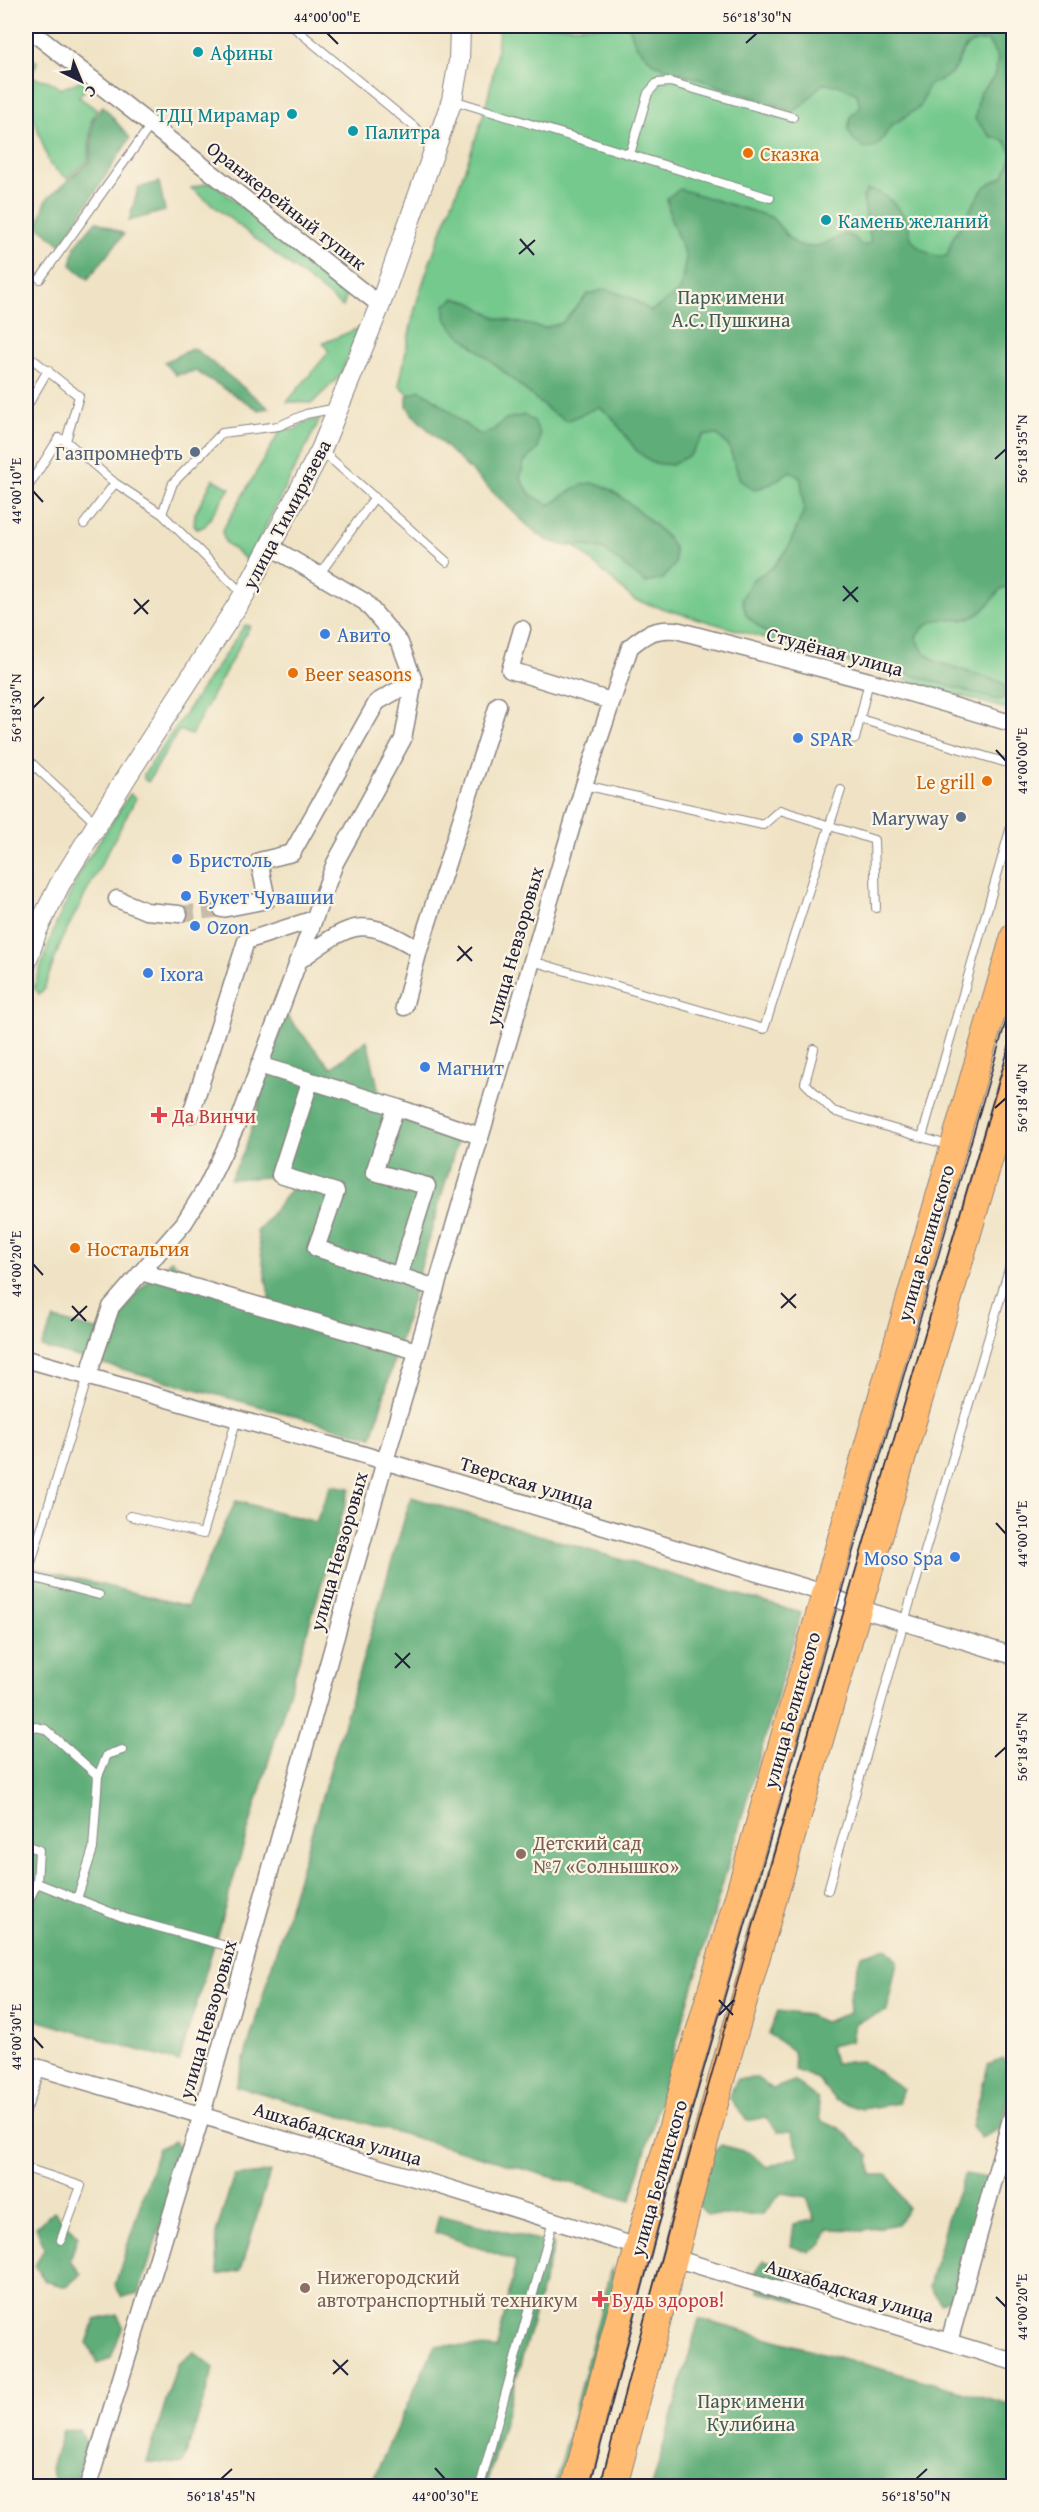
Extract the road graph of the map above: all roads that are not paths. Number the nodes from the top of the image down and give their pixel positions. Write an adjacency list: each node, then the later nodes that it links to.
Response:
1 (292, 26): 7 (lane)
2 (460, 26): 4 (street, улица Тимирязева)
3 (30, 31): 6 (street, Оранжерейный тупик)
4 (452, 100): 7 (street, улица Тимирязева); 8 (lane)
5 (793, 117): 8 (lane)
6 (151, 124): 10 (lane); 11 (street, Оранжерейный тупик)
7 (437, 146): 11 (street, улица Тимирязева)
8 (630, 154): 9 (lane)
9 (770, 198)
10 (40, 279)
11 (380, 305): 14 (street, улица Тимирязева)
12 (26, 354): 13 (lane)
13 (48, 370): 15 (lane); 16 (lane)
14 (340, 407): 17 (street, улица Тимирязева); 21 (lane)
15 (26, 408)
16 (66, 441): 18 (lane); 19 (lane)
17 (321, 450): 20 (lane); 23 (street, улица Тимирязева)
18 (115, 483): 21 (lane); 22 (lane)
19 (26, 490)
20 (375, 497): 24 (lane); 25 (lane)
21 (162, 514): 26 (lane)
22 (84, 524)
23 (271, 547): 25 (street); 26 (street, улица Тимирязева)
24 (447, 562)
25 (319, 575): 29 (street)
26 (244, 595): 41 (street, улица Тимирязева)
27 (522, 629): 31 (street)
28 (644, 634): 30 (street, Студёная улица); 31 (street, улица Невзоровых)
29 (414, 681): 45 (street); 47 (street)
30 (869, 681): 33 (lane); 34 (street, Студёная улица)
31 (611, 701): 38 (street, улица Невзоровых)
32 (498, 705): 49 (street)
33 (860, 718): 35 (lane); 37 (lane)
34 (1014, 724)
35 (855, 739)
36 (26, 758): 41 (lane)
37 (1014, 765)
38 (584, 785): 42 (lane); 50 (street, улица Невзоровых)
39 (841, 790): 42 (lane)
40 (1014, 816): 61 (lane)
41 (97, 824): 52 (street, улица Тимирязева)
42 (829, 825): 44 (lane); 50 (lane)
43 (117, 898): 46 (street)
44 (876, 908)
45 (222, 909)
46 (179, 914)
47 (314, 919): 51 (street); 59 (street)
48 (1014, 936): 62 (main road, улица Белинского)
49 (419, 950): 51 (street); 53 (street)
50 (532, 961): 60 (street, улица Невзоровых)
51 (297, 962): 55 (street)
52 (26, 963)
53 (404, 1007)
54 (813, 1049): 61 (lane)
55 (259, 1065): 57 (street); 64 (street)
56 (1013, 1078): 75 (main road, улица Белинского)
57 (310, 1082): 58 (street); 65 (street)
58 (396, 1107): 60 (street); 65 (street)
59 (191, 1114)
60 (480, 1136): 66 (street, улица Невзоровых)
61 (922, 1137): 62 (lane)
62 (953, 1147): 73 (main road, улица Белинского)
63 (1014, 1252): 76 (lane)
64 (141, 1272): 67 (street); 69 (street)
65 (399, 1276): 66 (street)
66 (436, 1288): 67 (street, улица Невзоровых)
67 (417, 1352): 71 (street, улица Невзоровых)
68 (26, 1359): 69 (street, Тверская улица)
69 (88, 1376): 70 (street, Тверская улица); 74 (lane)
70 (237, 1418): 71 (street, Тверская улица); 72 (lane)
71 (385, 1461): 73 (street, Тверская улица); 86 (street, улица Невзоровых)
72 (130, 1516)
73 (824, 1593): 75 (street, Тверская улица); 94 (main road, улица Белинского)
74 (99, 1595)
75 (858, 1608): 76 (street, Тверская улица); 95 (main road, улица Белинского)
76 (904, 1622): 77 (street, Тверская улица); 83 (lane)
77 (1014, 1656)
78 (26, 1725): 80 (lane)
79 (122, 1750): 80 (lane)
80 (98, 1776): 84 (lane)
81 (26, 1845): 82 (lane)
82 (38, 1883): 84 (lane); 85 (lane)
83 (828, 1890)
84 (77, 1899): 86 (lane)
85 (26, 1906)
86 (248, 1952): 90 (street, улица Невзоровых)
87 (33, 2066): 89 (lane); 90 (street, Ашхабадская улица)
88 (1014, 2108): 96 (street)
89 (26, 2111)
90 (202, 2114): 92 (street, Ашхабадская улица); 98 (street, улица Невзоровых)
91 (26, 2169): 93 (lane)
92 (553, 2221): 94 (street, Ашхабадская улица); 99 (lane)
93 (61, 2240)
94 (638, 2247): 100 (main road, улица Белинского)
95 (674, 2258): 96 (street, Ашхабадская улица); 101 (main road, улица Белинского)
96 (949, 2342): 97 (street, Ашхабадская улица)
97 (1014, 2362)
98 (88, 2487)
99 (480, 2487)
100 (575, 2487)
101 (614, 2487)

